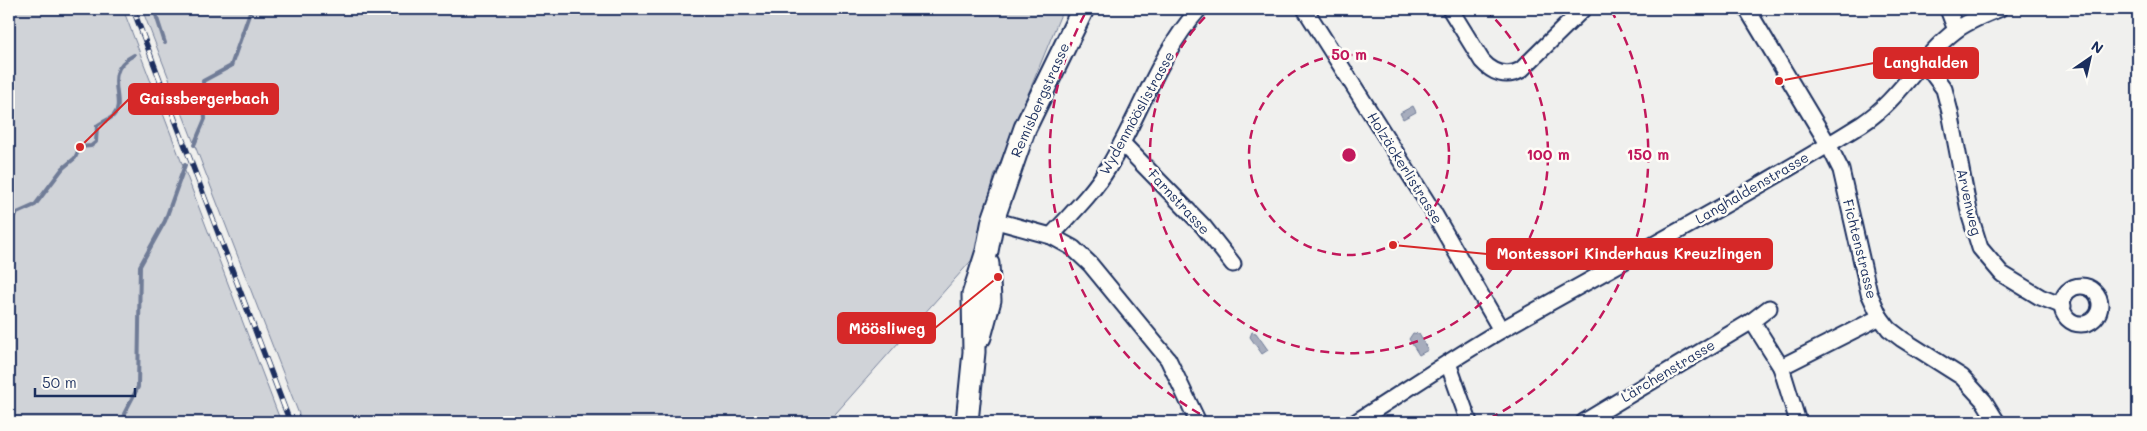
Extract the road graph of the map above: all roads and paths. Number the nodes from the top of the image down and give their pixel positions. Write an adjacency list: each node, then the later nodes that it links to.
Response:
1 (1083, 9): 13 (street, Remisbergstrasse)
2 (1199, 9): 11 (street, Wydenmööslistrasse)
3 (1305, 9): 20 (street, Holzäckerlistrasse)
4 (1450, 9): 5 (street)
5 (1583, 9)
6 (1747, 9): 12 (street, Fichtenstrasse)
7 (1948, 9): 9 (street)
8 (1999, 9): 9 (street, Langhaldenstrasse)
9 (1956, 30): 10 (street, Langhaldenstrasse)
10 (1924, 62): 12 (street, Langhaldenstrasse); 16 (street, Arvenweg)
11 (1122, 143): 14 (street, Wydenmööslistrasse); 15 (street, Farnstrasse)
12 (1828, 144): 18 (street, Fichtenstrasse); 20 (street, Langhaldenstrasse)
13 (993, 220): 14 (street); 23 (street, Remisbergstrasse)
14 (1051, 236): 24 (street)
15 (1233, 264)
16 (2062, 306)
17 (1769, 308): 19 (street, Lärchenstrasse)
18 (1880, 316): 22 (street); 29 (street, Fichtenstrasse)
19 (1752, 321): 22 (street); 27 (street, Lärchenstrasse)
20 (1501, 330): 21 (street, Langhaldenstrasse)
21 (1448, 363): 25 (street, Langhaldenstrasse); 26 (street)
22 (1781, 367): 28 (street)
23 (968, 422)
24 (1198, 422)
25 (1356, 422)
26 (1469, 422)
27 (1584, 422)
28 (1798, 422)
29 (1997, 422)

